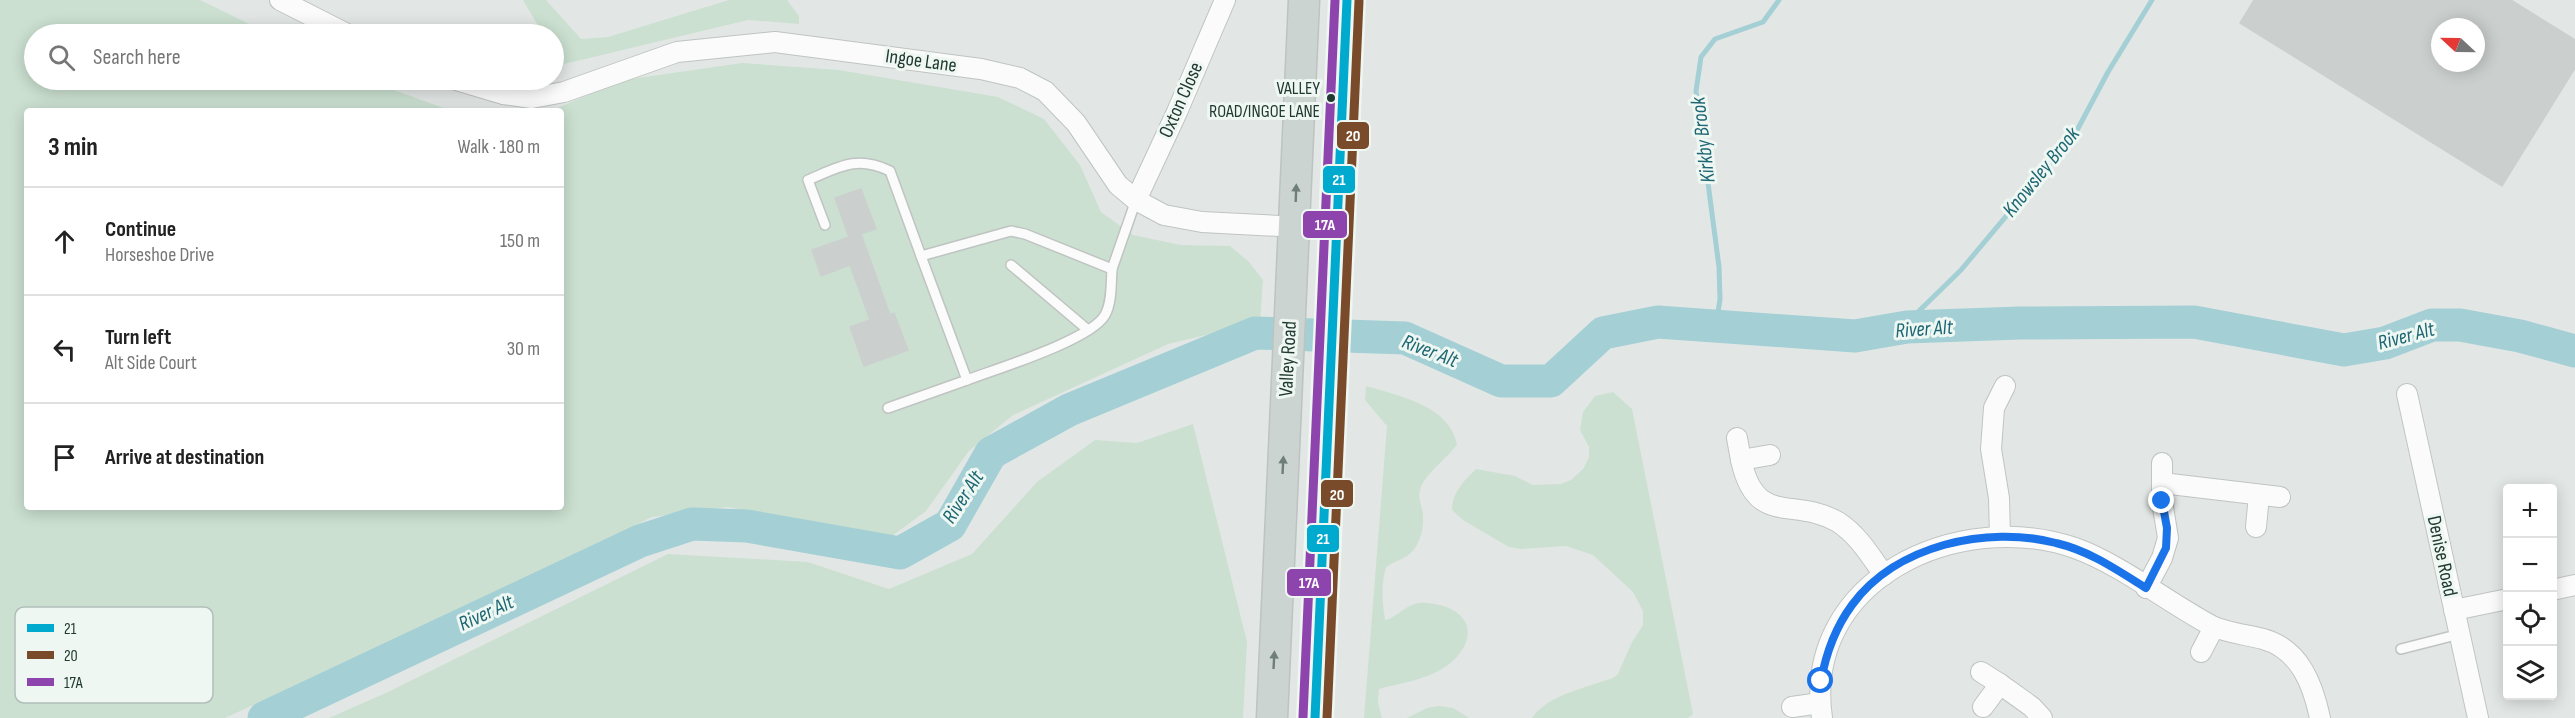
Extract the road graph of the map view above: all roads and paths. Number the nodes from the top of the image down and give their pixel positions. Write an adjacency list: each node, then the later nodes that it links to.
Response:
1 (280, 0): 5 (street)
2 (1225, 0): 7 (street, Oxton Close)
3 (1304, 0): 9 (main road, Valley Road, one-way to 3)
4 (1347, 0): 10 (main road)
5 (327, 24)
6 (490, 90): 7 (street, Ingoe Lane)
7 (1136, 200): 9 (street, Ingoe Lane); 13 (lane)
8 (825, 225): 11 (lane)
9 (1294, 228): 10 (street, Ingoe Lane); 43 (main road, Valley Road, one-way to 9)
10 (1337, 230): 44 (main road)
11 (921, 256): 13 (lane); 15 (lane)
12 (1011, 265): 14 (lane)
13 (1112, 269): 14 (lane)
14 (1088, 330): 15 (lane)
15 (967, 380): 18 (lane)
16 (2005, 386): 27 (street)
17 (2407, 393): 33 (street, Denise Road)
18 (888, 408)
19 (1737, 438): 21 (street)
20 (1770, 455): 21 (street)
21 (1741, 460): 28 (street)
22 (2162, 463): 23 (street)
23 (2162, 483): 24 (street); 30 (street)
24 (2259, 495): 25 (street); 26 (street)
25 (2280, 497)
26 (2256, 527)
27 (2000, 537): 28 (street); 30 (street)
28 (1884, 575): 42 (street)
29 (2575, 585): 31 (street)
30 (2146, 588): 34 (street)
31 (2557, 589)
32 (2503, 600): 33 (street)
33 (2454, 610): 35 (street, Denise Road)
34 (2214, 627): 37 (street); 46 (street)
35 (2460, 634): 36 (lane); 47 (street, Denise Road)
36 (2401, 649)
37 (2201, 652)
38 (1981, 672): 39 (street)
39 (2000, 684): 41 (street); 45 (street)
40 (1792, 707): 42 (street)
41 (1983, 707)
42 (1821, 711)
43 (1272, 718)
44 (1315, 718)
45 (2042, 718)
46 (2320, 718)
47 (2478, 718)

